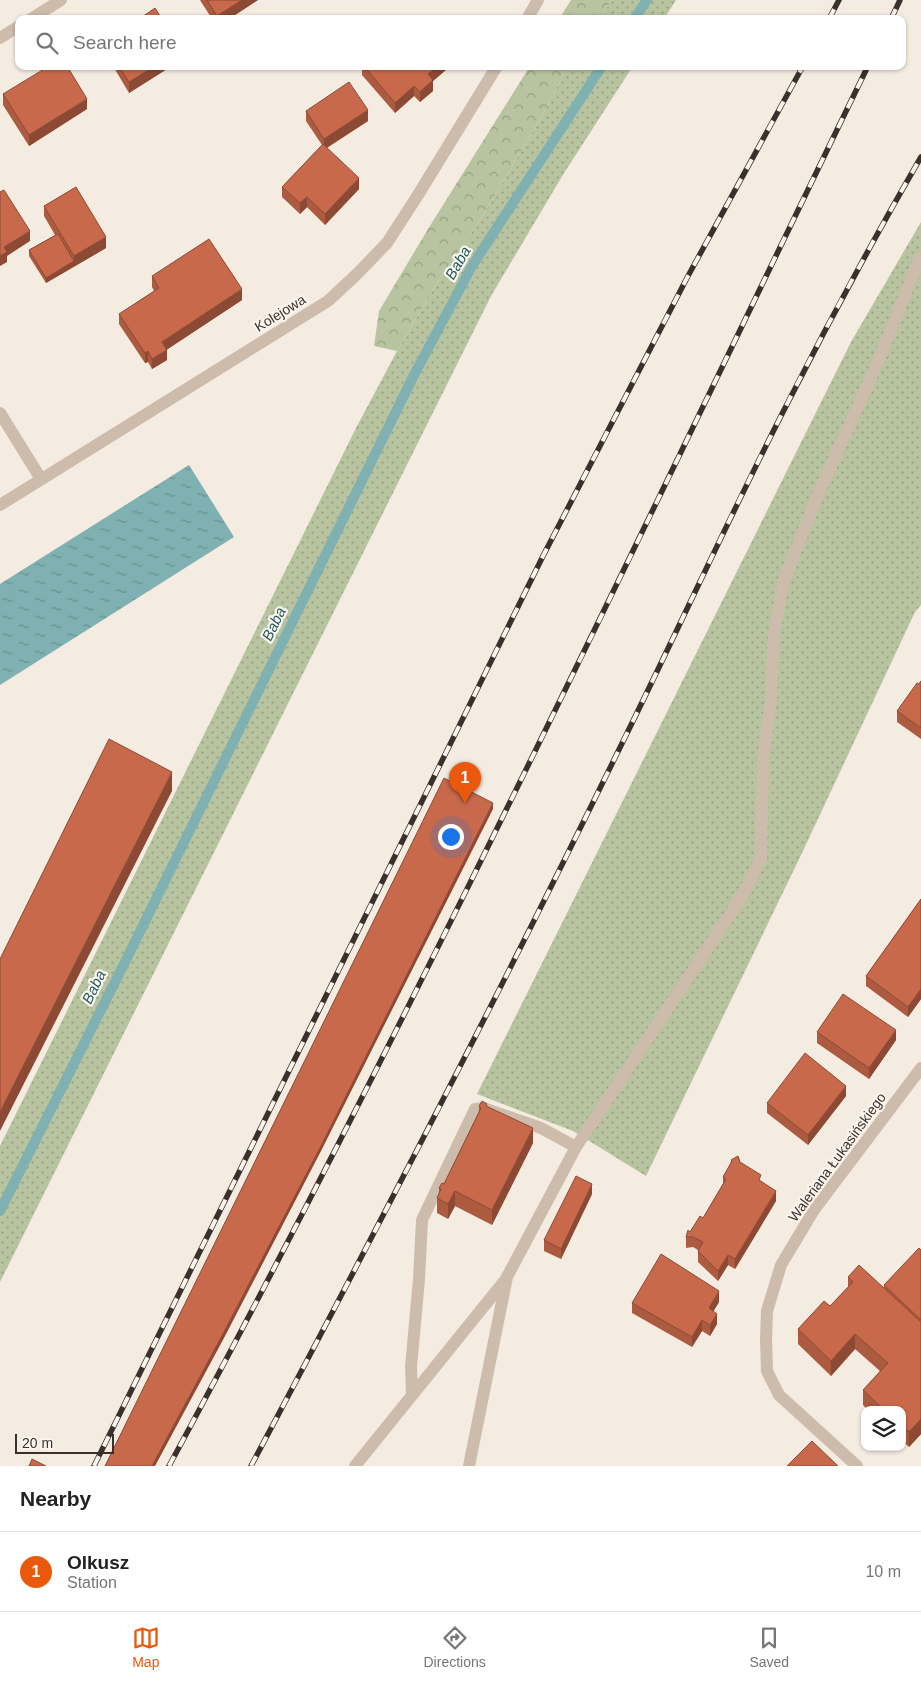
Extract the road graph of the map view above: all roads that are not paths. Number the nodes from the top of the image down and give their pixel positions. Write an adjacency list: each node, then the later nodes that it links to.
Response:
1 (61, 0): 3 (street)
2 (538, 0): 4 (street)
3 (37, 15)
4 (529, 15)
5 (15, 29): 6 (street)
6 (0, 38)
7 (496, 70): 10 (street, Kolejowa)
8 (921, 257): 13 (street)
9 (0, 413): 10 (street)
10 (41, 480): 11 (street, Kolejowa)
11 (0, 505)
12 (921, 1068): 18 (street, Waleriana Łukasińskiego)
13 (576, 1147): 14 (street); 15 (street)
14 (508, 1277): 15 (street); 17 (street)
15 (412, 1395): 16 (street)
16 (355, 1466)
17 (470, 1466)
18 (858, 1466)

